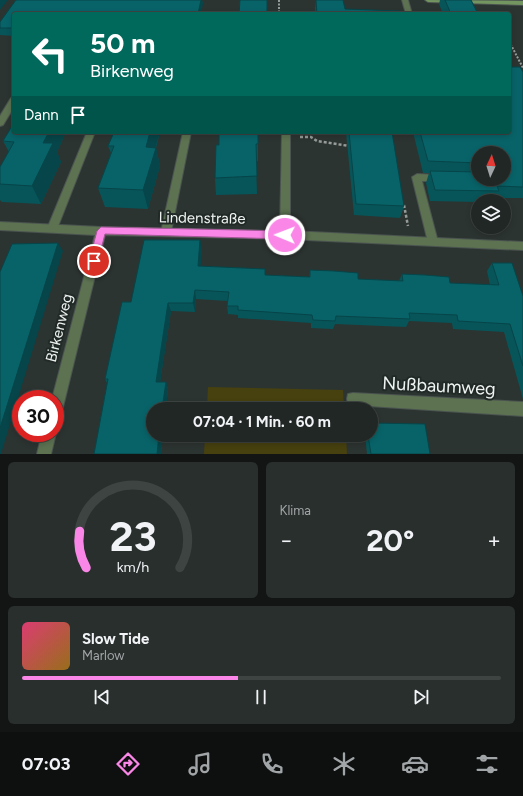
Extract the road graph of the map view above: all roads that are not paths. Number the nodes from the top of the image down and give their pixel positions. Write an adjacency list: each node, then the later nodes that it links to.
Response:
1 (405, 0): 4 (street)
2 (428, 0): 3 (street)
3 (523, 3)
4 (408, 12)
5 (12, 103): 6 (street)
6 (0, 124)
7 (90, 134): 12 (street)
8 (187, 134): 14 (street)
9 (286, 135): 15 (street)
10 (447, 178): 16 (street)
11 (0, 226): 12 (street, Lindenstraße)
12 (52, 229): 13 (street, Lindenstraße)
13 (101, 231): 14 (street, Lindenstraße); 18 (street, Birkenweg)
14 (166, 232): 15 (street, Lindenstraße)
15 (285, 235): 16 (street, Lindenstraße)
16 (433, 242): 17 (street, Lindenstraße)
17 (523, 246)
18 (60, 390)
19 (353, 399): 20 (street, Nußbaumweg)
20 (523, 409)
21 (47, 442): 22 (street)
22 (44, 454)

